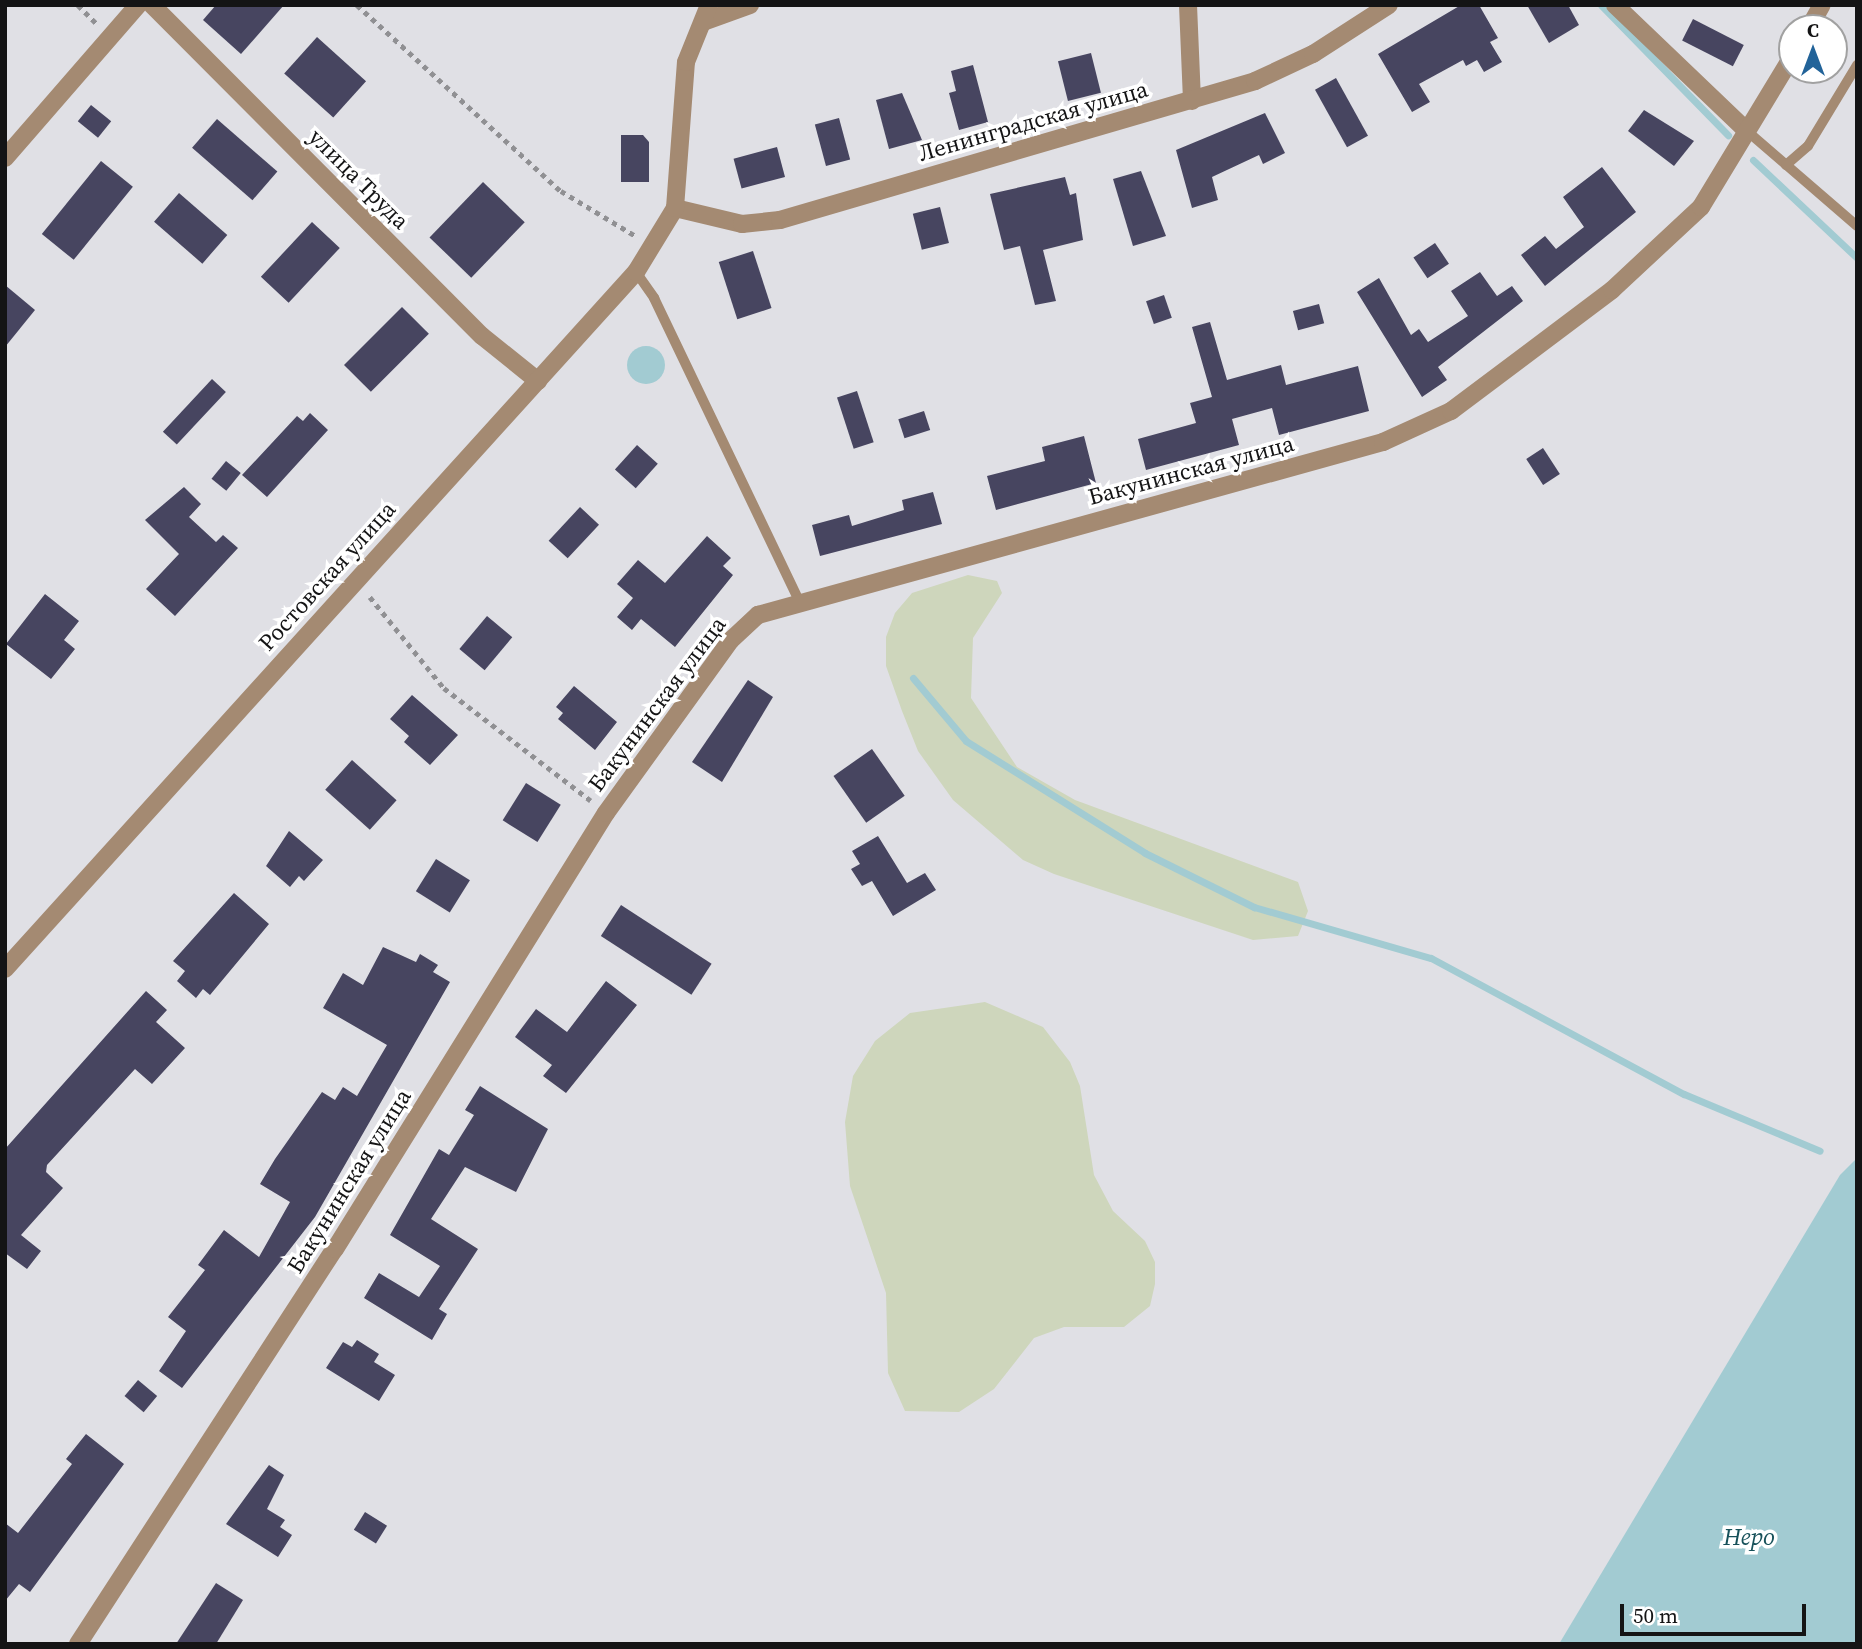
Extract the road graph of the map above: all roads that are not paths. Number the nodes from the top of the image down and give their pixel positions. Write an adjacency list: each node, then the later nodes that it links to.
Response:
1 (138, 5): 12 (street)
2 (152, 5): 17 (street, улица Труда)
3 (750, 5): 7 (street)
4 (1188, 5): 10 (street)
5 (1389, 5): 10 (street, Ленинградская улица)
6 (1615, 5): 11 (street)
7 (706, 14): 14 (street)
8 (1857, 65): 13 (lane)
9 (1778, 80): 11 (street, Бакунинская улица)
10 (1192, 101): 14 (street, Ленинградская улица)
11 (1747, 131): 13 (lane); 18 (street, Бакунинская улица)
12 (5, 158)
13 (1786, 165): 15 (lane)
14 (675, 208): 16 (street, Ростовская улица)
15 (1857, 226)
16 (636, 272): 17 (street, Ростовская улица); 18 (lane)
17 (538, 381): 19 (street, Ростовская улица)
18 (800, 603): 20 (street, Бакунинская улица)
19 (5, 969)
20 (78, 1644)

